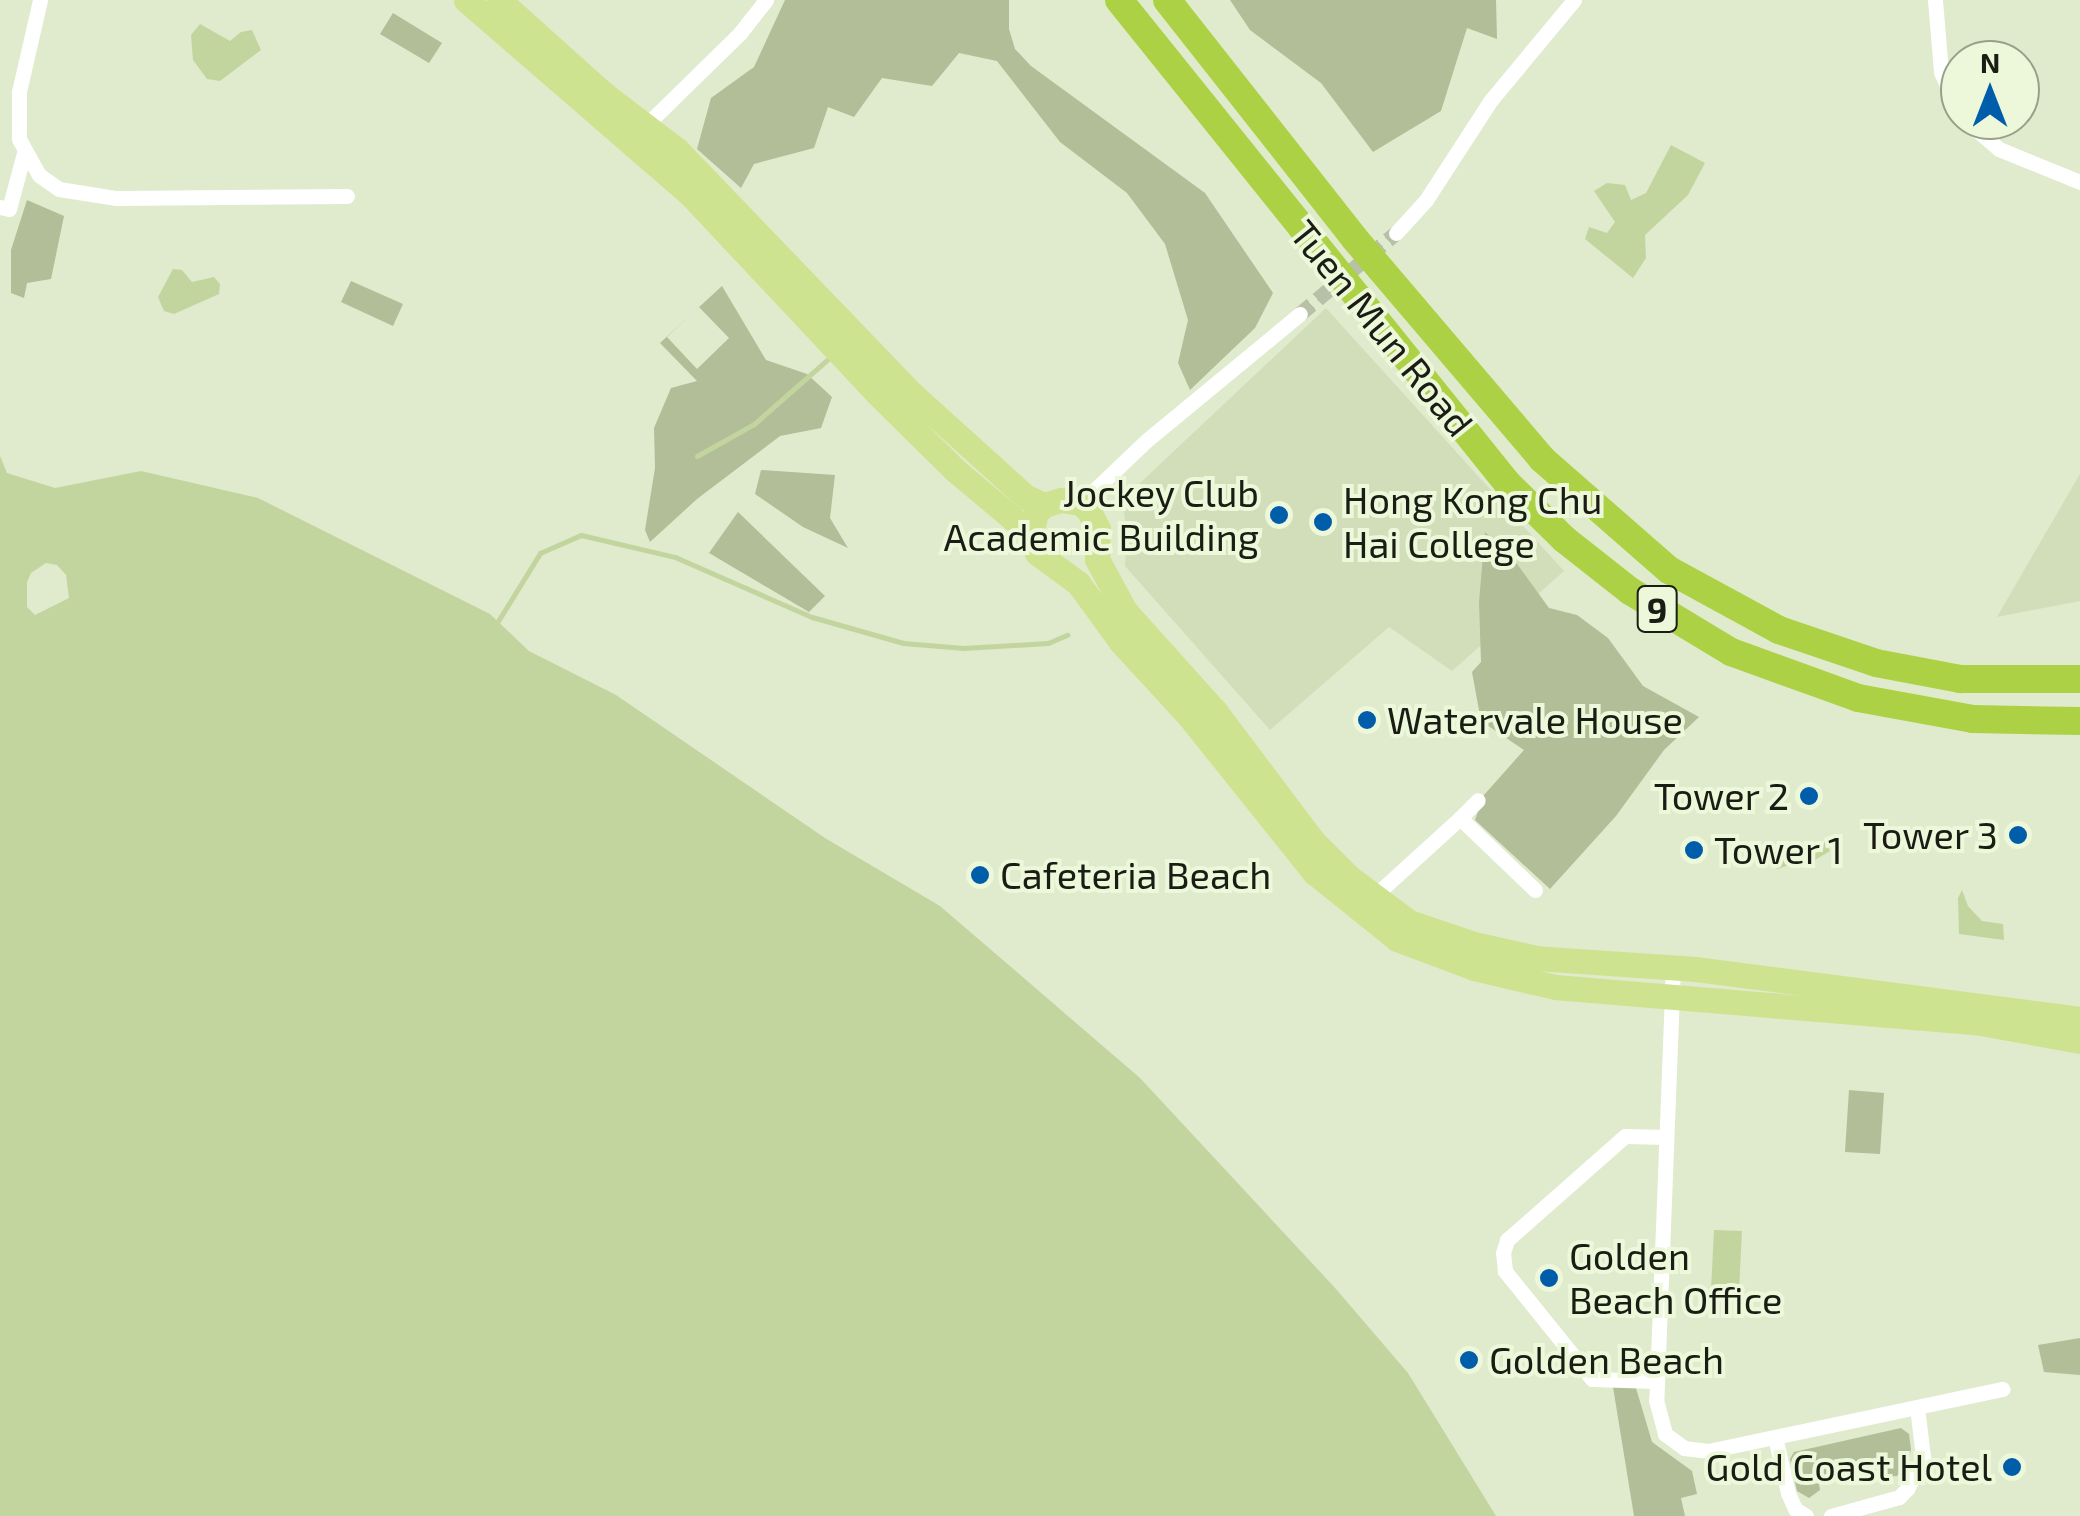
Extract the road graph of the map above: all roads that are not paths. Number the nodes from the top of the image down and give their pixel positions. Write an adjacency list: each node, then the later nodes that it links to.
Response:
1 (40, 0): 12 (street)
2 (466, 0): 10 (main road)
3 (499, 0): 10 (main road)
4 (766, 0): 10 (street)
5 (1119, 0): 24 (highway, Tuen Mun Road / 9)
6 (1167, 0): 23 (highway, Tuen Mun Road / 9)
7 (1574, 0): 16 (street)
8 (1936, 0): 9 (street)
9 (1940, 58)
10 (638, 134): 19 (main road); 20 (main road)
11 (1988, 140): 13 (street)
12 (24, 152): 14 (street); 15 (street)
13 (2080, 182)
14 (346, 196)
15 (0, 207)
16 (1396, 234)
17 (1300, 314): 18 (street)
18 (1081, 503): 19 (main road); 21 (main road)
19 (1044, 505): 20 (main road)
20 (1030, 533): 22 (main road)
21 (1094, 549): 22 (main road); 28 (main road)
22 (1058, 564): 28 (main road)
23 (2080, 679)
24 (2080, 721)
25 (1478, 800): 26 (street)
26 (1460, 818): 27 (street); 28 (street)
27 (1534, 890)
28 (1365, 904): 29 (main road); 29 (main road)
29 (1672, 981): 30 (main road); 31 (main road); 32 (street)
30 (2080, 1019)
31 (2080, 1041)
32 (1666, 1137): 33 (street); 33 (street)
33 (1656, 1381): 36 (street)
34 (2004, 1389): 35 (street)
35 (1917, 1407): 36 (street); 38 (street)
36 (1776, 1437): 37 (street)
37 (1806, 1516)
38 (1831, 1516)

